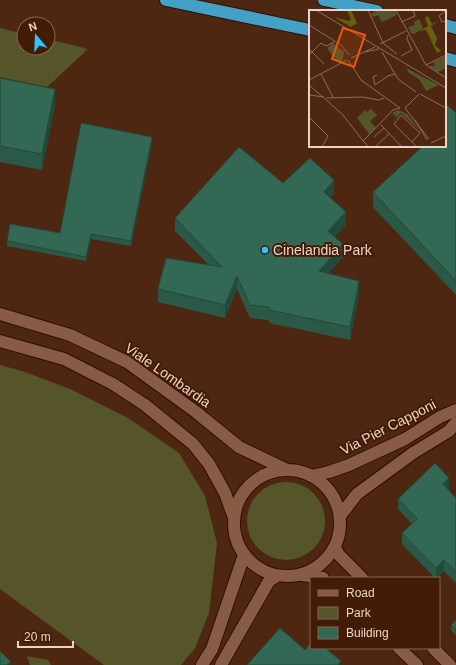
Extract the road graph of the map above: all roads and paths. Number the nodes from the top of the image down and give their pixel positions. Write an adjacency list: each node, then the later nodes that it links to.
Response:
1 (166, 0): 6 (highway)
2 (324, 0): 3 (highway)
3 (372, 10)
4 (446, 25): 5 (highway)
5 (456, 28)
6 (309, 30)
7 (446, 58): 8 (highway)
8 (456, 61)
9 (0, 314): 13 (main road, Viale Lombardia)
10 (0, 341): 16 (main road)
11 (456, 410): 14 (main road, Via Pier Capponi)
12 (456, 423): 15 (main road)
13 (287, 470): 14 (main road); 16 (main road)
14 (311, 476): 15 (main road)
15 (340, 516): 17 (main road)
16 (234, 518): 18 (main road)
17 (335, 548): 19 (main road); 22 (main road)
18 (244, 555): 20 (main road); 25 (main road)
19 (302, 575): 20 (main road); 21 (main road)
20 (277, 576): 26 (main road)
21 (316, 577)
22 (361, 577)
23 (400, 649): 27 (main road)
24 (433, 649): 28 (main road)
25 (202, 665)
26 (221, 665)
27 (417, 665)
28 (450, 665)

